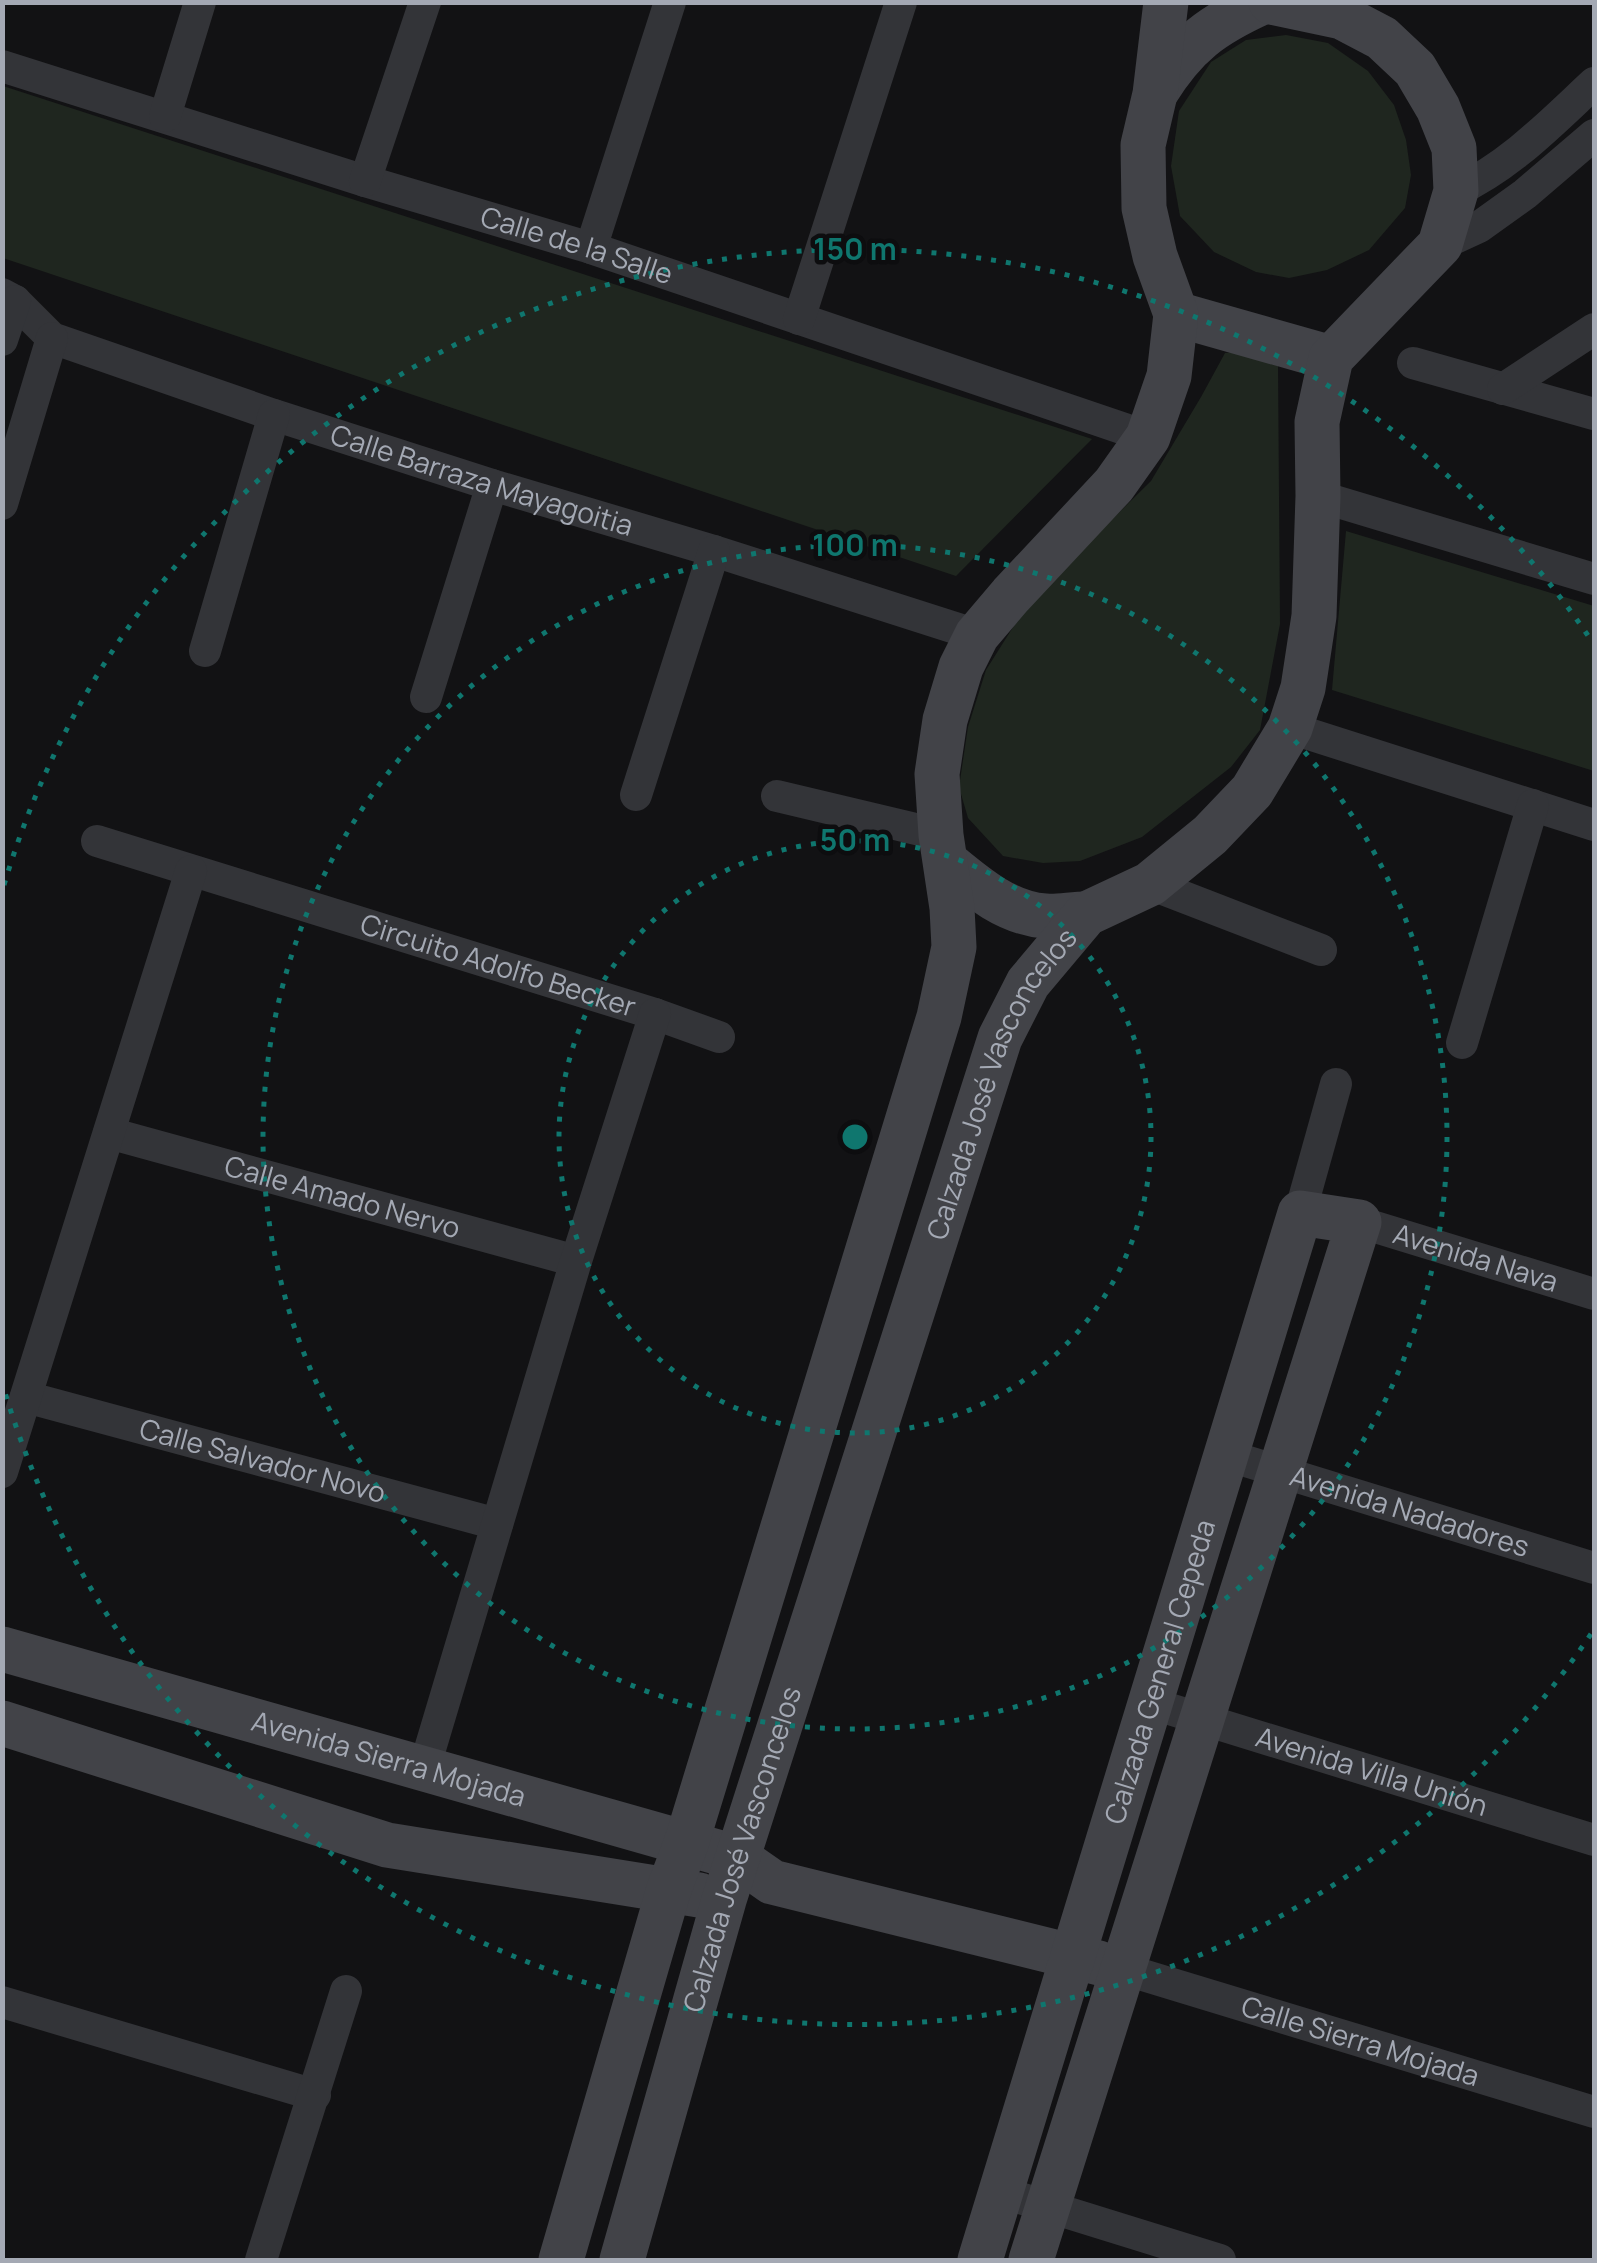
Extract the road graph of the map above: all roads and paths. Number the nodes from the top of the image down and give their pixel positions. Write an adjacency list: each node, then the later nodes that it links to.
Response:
1 (200, 2): 11 (street)
2 (425, 2): 13 (street)
3 (670, 2): 16 (street)
4 (901, 2): 19 (street)
5 (1166, 2): 10 (street, Calzada José Vasconcelos)
6 (1263, 2): 10 (street)
7 (1271, 2): 14 (street)
8 (2, 66): 11 (street, Calle de la Salle)
9 (1594, 83): 14 (street)
10 (1155, 94): 18 (street, Calzada José Vasconcelos)
11 (165, 116): 13 (street, Calle de la Salle)
12 (1594, 135): 15 (street)
13 (365, 181): 16 (street, Calle de la Salle)
14 (1456, 191): 15 (street)
15 (1440, 245): 23 (street)
16 (591, 248): 19 (street, Calle de la Salle)
17 (8, 297): 21 (street, Calle Barraza Mayagoitia); 22 (street)
18 (1176, 314): 23 (street); 28 (street, Calzada José Vasconcelos)
19 (799, 320): 28 (street, Calle de la Salle)
20 (1594, 329): 25 (street)
21 (52, 338): 27 (street, Calle Barraza Mayagoitia); 31 (street)
22 (2, 340)
23 (1331, 358): 30 (street, Calzada José Vasconcelos)
24 (1413, 363): 25 (street)
25 (1503, 388): 26 (street)
26 (1594, 414)
27 (274, 415): 29 (street, Calle Barraza Mayagoitia); 35 (street)
28 (1148, 437): 34 (street, Calzada José Vasconcelos)
29 (492, 485): 32 (street, Calle Barraza Mayagoitia); 36 (street)
30 (1318, 496): 33 (street); 37 (street, Calzada José Vasconcelos)
31 (2, 504)
32 (714, 550): 34 (street, Calle Barraza Mayagoitia); 38 (street)
33 (1594, 579)
34 (977, 635): 43 (street, Calzada José Vasconcelos)
35 (205, 652)
36 (426, 697)
37 (1290, 728): 40 (street); 45 (street, Calzada José Vasconcelos)
38 (636, 795)
39 (776, 796): 43 (street)
40 (1533, 805): 41 (street); 50 (street)
41 (1594, 825)
42 (96, 842): 44 (street, Circuito Adolfo Becker)
43 (944, 849): 46 (street); 69 (street, Calzada José Vasconcelos)
44 (191, 871): 48 (street, Circuito Adolfo Becker); 52 (street)
45 (1150, 884): 46 (street, Calzada José Vasconcelos); 47 (street)
46 (1086, 914): 70 (street, Calzada José Vasconcelos)
47 (1321, 950)
48 (655, 1014): 49 (street); 55 (street, Circuito Adolfo Becker)
49 (720, 1037)
50 (1462, 1043)
51 (1336, 1084): 53 (street, Calzada General Cepeda)
52 (109, 1133): 55 (street, Calle Amado Nervo); 57 (street)
53 (1300, 1213): 54 (street); 58 (street, Calzada General Cepeda)
54 (1359, 1222): 56 (street, Avenida Nava); 60 (street, Calzada General Cepeda)
55 (576, 1261): 61 (street, Circuito Adolfo Becker)
56 (1594, 1294)
57 (26, 1397): 59 (street); 61 (street, Calle Salvador Novo)
58 (1226, 1455): 60 (street, Avenida Nadadores); 64 (street, Calzada General Cepeda)
59 (2, 1472)
60 (1281, 1472): 62 (street, Avenida Nadadores); 65 (street, Calzada General Cepeda)
61 (497, 1524): 67 (street, Circuito Adolfo Becker)
62 (1594, 1568)
63 (2, 1649): 67 (street, Avenida Sierra Mojada)
64 (1150, 1703): 65 (street, Avenida Villa Unión); 72 (street, Calzada General Cepeda)
65 (1203, 1719): 68 (street, Avenida Villa Unión); 73 (street, Calzada General Cepeda)
66 (2, 1723): 71 (street, Avenida Sierra Mojada)
67 (424, 1769): 69 (street, Avenida Sierra Mojada)
68 (1594, 1840)
69 (686, 1844): 70 (street, Avenida Sierra Mojada); 71 (street, Calzada José Vasconcelos)
70 (744, 1880): 71 (street, Avenida Sierra Mojada); 72 (street, Avenida Sierra Mojada); 82 (street, Calzada José Vasconcelos)
71 (669, 1890): 81 (street, Calzada José Vasconcelos)
72 (1072, 1956): 73 (street, Avenida Sierra Mojada); 78 (street, Calzada General Cepeda)
73 (1123, 1969): 77 (street, Calle Sierra Mojada); 79 (street, Calzada General Cepeda)
74 (346, 1991): 76 (street)
75 (2, 2002): 76 (street)
76 (314, 2096): 80 (street)
77 (1594, 2112)
78 (1001, 2192): 79 (street); 83 (street, Calzada General Cepeda)
79 (1048, 2207): 84 (street, Calzada General Cepeda); 85 (street)
80 (260, 2260)
81 (562, 2260)
82 (622, 2260)
83 (980, 2260)
84 (1032, 2260)
85 (1220, 2260)

